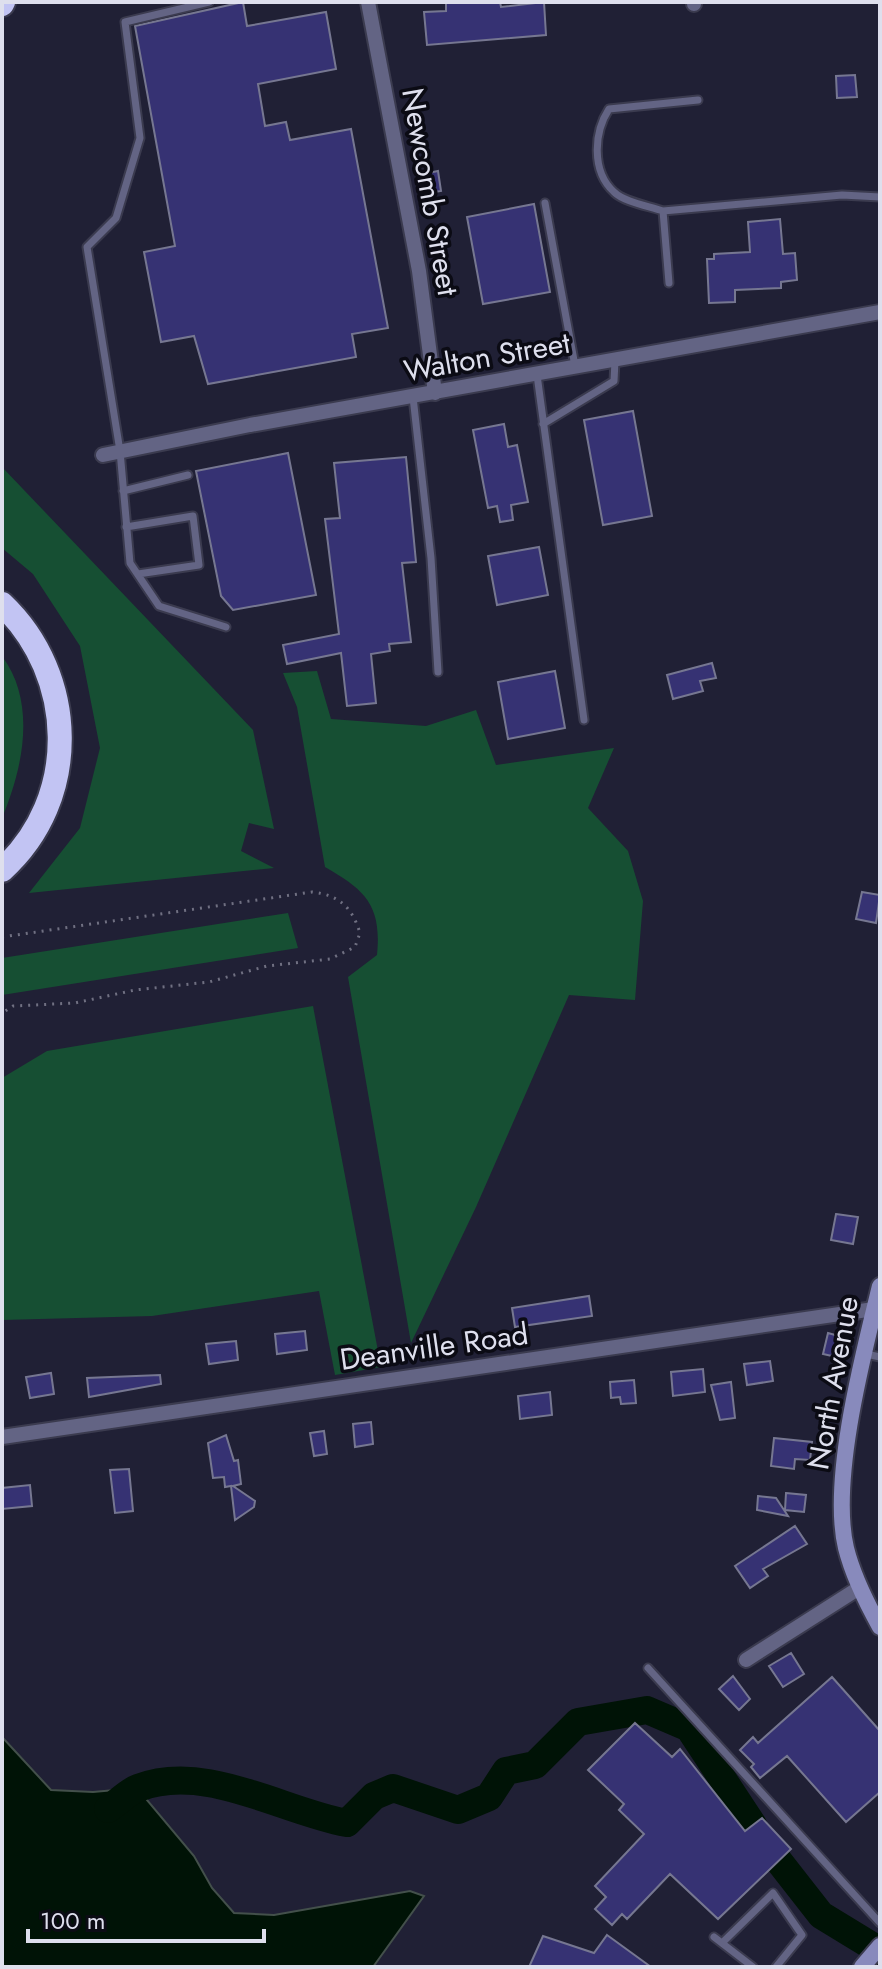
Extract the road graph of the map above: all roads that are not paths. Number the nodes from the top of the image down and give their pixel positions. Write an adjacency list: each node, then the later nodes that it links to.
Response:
1 (209, 2): 15 (lane)
2 (368, 2): 12 (street, Newcomb Street)
3 (698, 100): 6 (lane)
4 (880, 197): 6 (lane)
5 (545, 203): 10 (lane)
6 (663, 211): 7 (lane)
7 (669, 283)
8 (880, 312): 9 (street, Walton Street)
9 (615, 361): 10 (street, Walton Street); 14 (lane)
10 (576, 368): 11 (street, Walton Street)
11 (537, 375): 12 (street, Walton Street); 14 (lane)
12 (435, 393): 13 (street, Walton Street)
13 (413, 397): 15 (street, Walton Street); 23 (lane)
14 (543, 424): 24 (lane)
15 (120, 451): 16 (street, Walton Street); 18 (lane)
16 (103, 455)
17 (188, 475): 18 (lane)
18 (123, 491): 19 (lane)
19 (126, 527): 20 (lane); 20 (lane)
20 (138, 574): 22 (lane)
21 (2, 604): 25 (highway)
22 (226, 627)
23 (438, 672)
24 (584, 720)
25 (2, 870)
26 (880, 1286): 27 (main road, North Avenue)
27 (874, 1309): 28 (main road, North Avenue); 29 (street, Deanville Road)
28 (873, 1355): 30 (main road, North Avenue)
29 (2, 1437)
30 (859, 1588): 31 (main road, North Avenue); 32 (street)
31 (880, 1627)
32 (746, 1660)
33 (648, 1668): 34 (lane)
34 (880, 1923)
35 (714, 1937): 36 (lane)
36 (722, 1943): 39 (lane); 40 (lane)
37 (880, 1946): 38 (main road)
38 (862, 1966)
39 (753, 1967)
40 (776, 1967)

